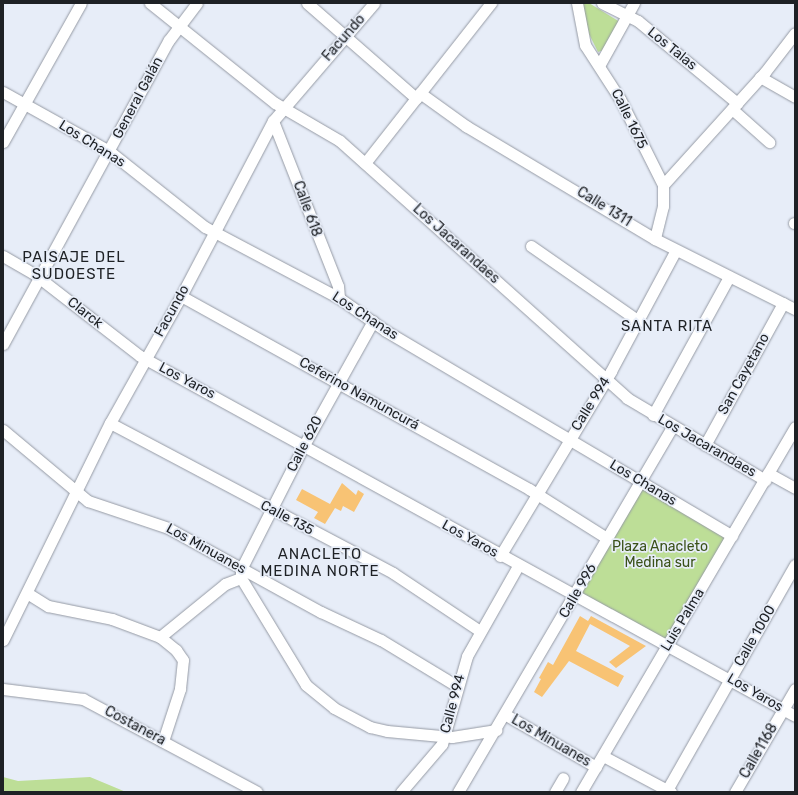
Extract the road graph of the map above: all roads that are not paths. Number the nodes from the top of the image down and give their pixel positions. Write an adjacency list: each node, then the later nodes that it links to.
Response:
1 (81, 3): 19 (street)
2 (150, 3): 11 (street, Los Jacarandaes)
3 (197, 3): 11 (street, General Galán)
4 (307, 3): 13 (street, Calle 1311)
5 (374, 3): 13 (street, Facundo)
6 (491, 3): 17 (street)
7 (577, 3): 14 (street, Calle 1675)
8 (602, 3): 10 (street, Los Talas)
9 (634, 3): 10 (street)
10 (628, 15): 14 (street); 20 (street, Los Talas)
11 (179, 26): 21 (street, Los Jacarandaes); 25 (street, General Galán)
12 (795, 33): 15 (street)
13 (347, 37): 17 (street, Calle 1311); 21 (street, Facundo)
14 (600, 64): 27 (street, Calle 1675)
15 (760, 77): 18 (street); 20 (street)
16 (3, 92): 19 (street, Los Chanas)
17 (418, 95): 26 (street); 29 (street, Calle 1311)
18 (795, 97)
19 (24, 103): 23 (street); 25 (street, Los Chanas)
20 (735, 106): 24 (street, Los Talas); 27 (street)
21 (281, 108): 22 (street, Facundo); 26 (street, Los Jacarandaes)
22 (273, 121): 28 (street, Facundo); 36 (street, Calle 618)
23 (3, 142)
24 (769, 142)
25 (109, 151): 28 (street, Los Chanas); 34 (street, General Galán)
26 (365, 163): 43 (street, Los Jacarandaes)
27 (663, 185): 29 (street, Calle 1675)
28 (214, 232): 35 (street, Facundo); 36 (street, Los Chanas)
29 (655, 239): 31 (street, Calle 1311)
30 (531, 246): 39 (street)
31 (676, 250): 33 (street, Calle 1311); 39 (street, Calle 994)
32 (3, 256): 34 (street, Clarck)
33 (729, 277): 37 (street, Calle 1311); 45 (street)
34 (40, 278): 41 (street, General Galán); 42 (street, Clarck)
35 (181, 296): 42 (street, Facundo); 44 (street, Ceferino Namuncurá)
36 (339, 298): 40 (street, Los Chanas)
37 (784, 303): 38 (street, Calle 1311); 52 (street, San Cayetano)
38 (795, 309)
39 (637, 320): 43 (street, Calle 994)
40 (373, 321): 44 (street, Calle 620); 50 (street, Los Chanas)
41 (3, 344)
42 (146, 359): 46 (street, Facundo); 51 (street, Los Yaros)
43 (606, 379): 45 (street, Los Jacarandaes); 50 (street, Calle 994)
44 (338, 381): 51 (street, Calle 620); 57 (street, Ceferino Namuncurá)
45 (654, 415): 47 (street, Los Jacarandaes)
46 (110, 424): 56 (street, Facundo); 58 (street, Calle 135)
47 (673, 426): 52 (street, Los Jacarandaes); 54 (street, Calle 996)
48 (795, 427): 53 (street, Luis Palma)
49 (3, 430): 56 (street, Los Minuanes)
50 (569, 440): 54 (street, Los Chanas); 57 (street, Calle 994)
51 (304, 445): 58 (street, Calle 620); 61 (street, Los Yaros)
52 (705, 445): 53 (street, Los Jacarandaes)
53 (767, 476): 55 (street, Los Jacarandaes); 59 (street, Luis Palma)
54 (641, 482): 59 (street, Los Chanas); 60 (street, Calle 996)
55 (795, 488)
56 (76, 492): 64 (street, Los Minuanes); 65 (street, Facundo)
57 (536, 494): 60 (street, Ceferino Namuncurá); 61 (street, Calle 994)
58 (272, 510): 64 (street, Calle 620); 67 (street, Calle 135)
59 (732, 536): 70 (street, Luis Palma)
60 (608, 539): 66 (street, Calle 996)
61 (500, 556): 63 (street, Los Yaros)
62 (795, 565): 71 (street, Calle 1000)
63 (518, 566): 66 (street, Los Yaros); 67 (street, Calle 994)
64 (241, 574): 68 (street); 72 (street, Los Minuanes); 79 (street)
65 (28, 593): 68 (street); 69 (street, Facundo)
66 (575, 597): 70 (street, Los Yaros); 76 (street, Calle 996)
67 (480, 631): 72 (street, Calle 994)
68 (160, 637): 80 (street)
69 (3, 640)
70 (668, 646): 71 (street, Los Yaros); 81 (street, Luis Palma)
71 (730, 678): 75 (street, Los Yaros); 84 (street, Calle 1000)
72 (457, 686): 79 (street, Calle 994)
73 (3, 689): 80 (street, Costanera)
74 (795, 689): 75 (street, Calle1168)
75 (783, 709): 77 (street, Los Yaros); 90 (street, Calle1168)
76 (506, 715): 78 (street, Calle 996); 82 (street, Los Minuanes)
77 (795, 716)
78 (496, 730): 79 (street); 87 (street, Calle 996)
79 (445, 737): 86 (street, Calle 994)
80 (163, 741): 85 (street, Costanera)
81 (603, 756): 82 (street, Luis Palma); 84 (street, Los Minuanes)
82 (596, 767): 89 (street, Luis Palma)
83 (563, 778): 88 (street)
84 (669, 791)
85 (257, 792)
86 (401, 792)
87 (458, 792)
88 (555, 792)
89 (581, 792)
90 (735, 792)

